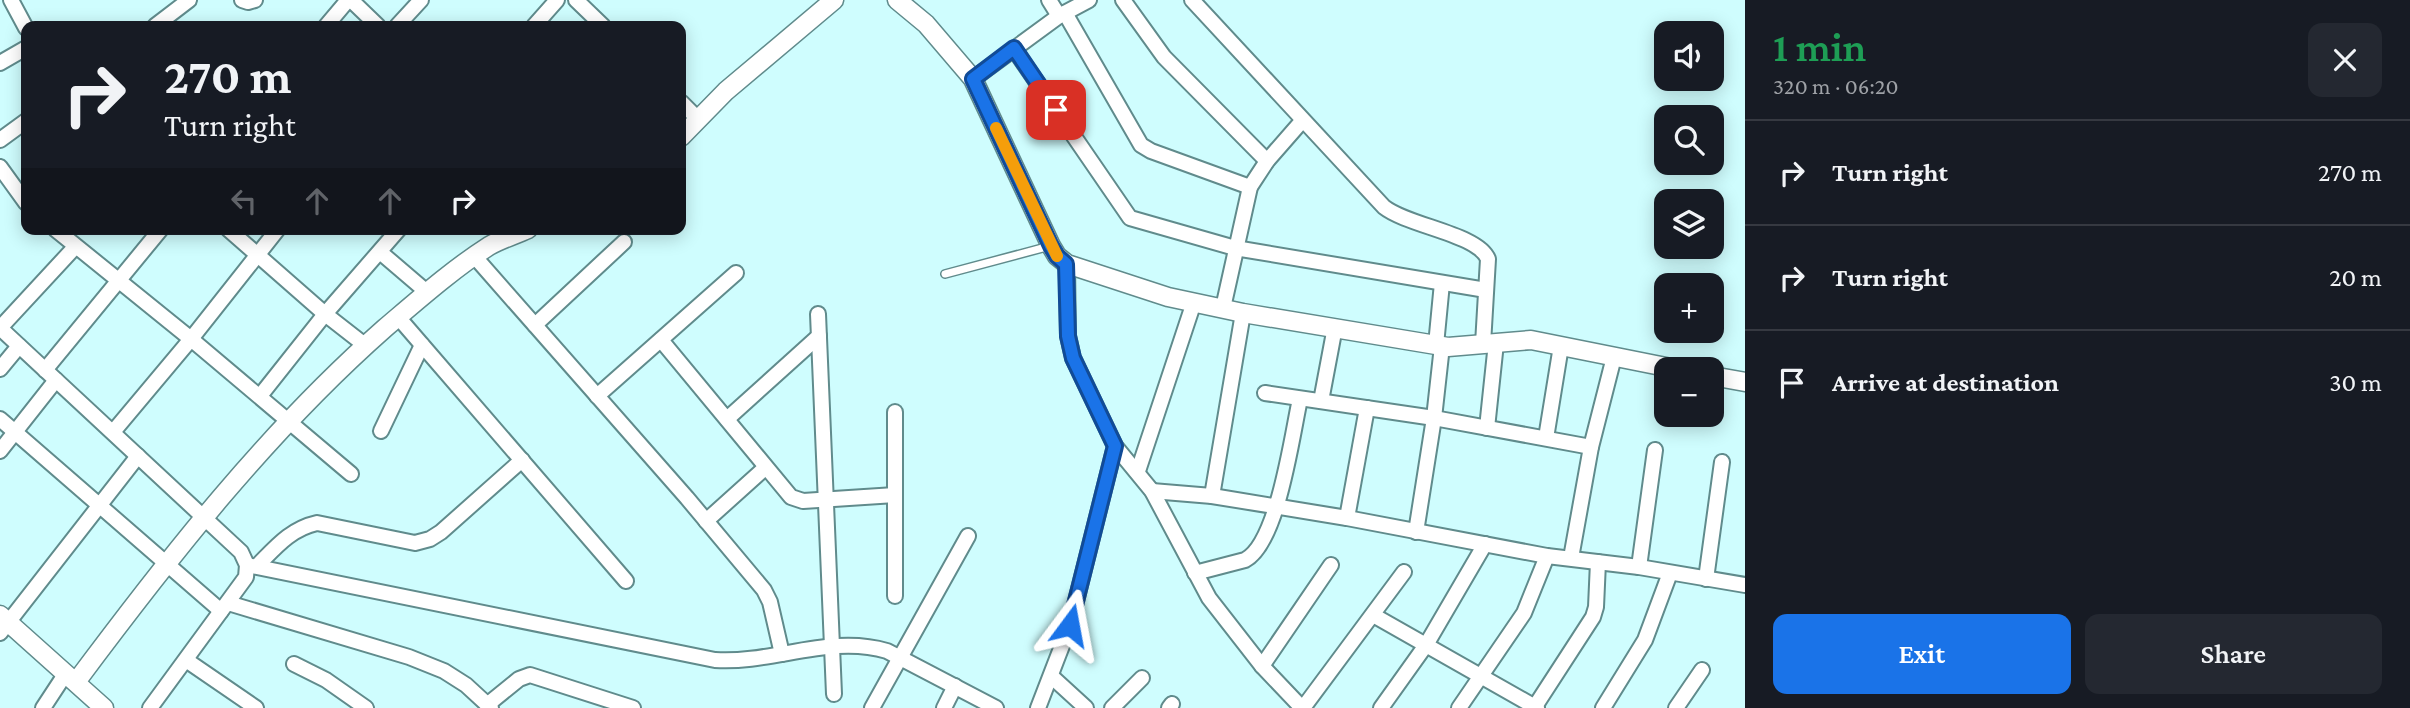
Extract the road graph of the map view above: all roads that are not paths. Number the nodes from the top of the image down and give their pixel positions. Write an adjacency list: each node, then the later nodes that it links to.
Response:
1 (11, 0): 16 (street)
2 (188, 0): 17 (street)
3 (242, 0): 4 (street)
4 (255, 0)
5 (349, 0): 18 (street); 19 (street)
6 (421, 0): 20 (street)
7 (557, 0): 21 (street)
8 (576, 0): 22 (street)
9 (834, 0): 28 (street)
10 (1049, 0): 15 (street)
11 (1089, 0): 15 (street)
12 (1123, 0): 33 (street)
13 (1192, 0): 29 (street)
14 (899, 1): 26 (street)
15 (1062, 15): 23 (street); 35 (street)
16 (22, 21)
17 (172, 21)
18 (330, 21)
19 (372, 21)
20 (402, 21)
21 (538, 21)
22 (598, 21)
23 (1014, 48): 26 (street); 46 (street)
24 (21, 51): 25 (street)
25 (0, 63)
26 (973, 79): 44 (street)
27 (686, 107): 28 (street)
28 (698, 120): 31 (street)
29 (1302, 121): 33 (street); 55 (street)
30 (21, 125): 32 (street)
31 (686, 132)
32 (0, 140)
33 (1267, 161): 35 (street)
34 (0, 167): 36 (street)
35 (1250, 187): 46 (street)
36 (21, 196)
37 (62, 235): 45 (street)
38 (156, 235): 53 (street)
39 (235, 235): 48 (street)
40 (273, 235): 48 (street)
41 (391, 235): 47 (street)
42 (493, 237): 49 (street)
43 (624, 242): 63 (street)
44 (1051, 246): 50 (street); 52 (lane)
45 (75, 247): 53 (street); 65 (street)
46 (1235, 248): 54 (street); 58 (street)
47 (380, 252): 56 (street); 60 (street)
48 (256, 254): 60 (street); 67 (street)
49 (475, 257): 56 (street); 63 (street)
50 (1066, 264): 57 (street); 97 (street)
51 (736, 273): 68 (street)
52 (945, 274)
53 (119, 281): 67 (street); 78 (street)
54 (1442, 283): 55 (street); 73 (street)
55 (1486, 290): 69 (street)
56 (428, 293): 62 (street)
57 (1194, 302): 58 (street); 105 (street)
58 (1223, 308): 59 (street)
59 (1243, 313): 64 (street); 109 (street)
60 (325, 314): 72 (street); 82 (street)
61 (818, 314): 66 (street)
62 (398, 317): 70 (street); 72 (street)
63 (535, 325): 83 (street)
64 (1335, 327): 73 (street); 85 (street)
65 (0, 328): 71 (street)
66 (819, 336): 90 (street); 110 (street)
67 (191, 339): 82 (street); 95 (street)
68 (661, 340): 83 (street); 90 (street)
69 (1489, 343): 73 (street); 74 (street); 92 (street)
70 (422, 345): 93 (street); 102 (street)
71 (19, 346): 77 (street); 78 (street)
72 (366, 346): 91 (street)
73 (1439, 346): 88 (street)
74 (1561, 346): 75 (street); 96 (street)
75 (1614, 357): 76 (street); 98 (street)
76 (1654, 365)
77 (0, 369)
78 (51, 375): 94 (street); 95 (street)
79 (1724, 378): 80 (street)
80 (1745, 382)
81 (1265, 393): 84 (street)
82 (260, 396): 91 (street)
83 (597, 396): 115 (street)
84 (1300, 399): 85 (street); 112 (street)
85 (1321, 401): 86 (street)
86 (1367, 408): 88 (street); 113 (street)
87 (895, 412): 108 (street)
88 (1434, 418): 92 (street); 116 (street)
89 (0, 419): 94 (street)
90 (727, 419): 104 (street)
91 (290, 421): 106 (street); 114 (street)
92 (1487, 428): 96 (street)
93 (381, 431)
94 (15, 432): 100 (street); 111 (street)
95 (113, 432): 101 (street)
96 (1546, 439): 98 (street)
97 (1115, 446): 105 (street); 145 (street)
98 (1591, 447): 120 (street)
99 (1655, 450): 125 (street)
100 (0, 452)
101 (138, 456): 111 (street); 114 (street)
102 (522, 460): 124 (street); 130 (street)
103 (1722, 462): 129 (street)
104 (765, 468): 110 (street); 115 (street)
105 (1138, 471): 107 (street)
106 (351, 474)
107 (1152, 491): 109 (street); 127 (street)
108 (895, 495): 110 (street); 132 (street)
109 (1212, 496): 112 (street)
110 (826, 500): 137 (street)
111 (99, 505): 122 (street); 135 (street)
112 (1277, 506): 113 (street); 127 (street)
113 (1346, 517): 116 (street)
114 (204, 518): 122 (street); 124 (street)
115 (706, 521): 138 (street)
116 (1416, 532): 118 (street)
117 (968, 536): 139 (street)
118 (1485, 544): 119 (street); 136 (street)
119 (1547, 556): 120 (street); 144 (street)
120 (1571, 558): 121 (street)
121 (1598, 562): 125 (street); 166 (street)
122 (167, 564): 133 (street); 146 (street)
123 (1331, 565): 142 (street)
124 (252, 566): 133 (street); 138 (street)
125 (1639, 567): 128 (street)
126 (1404, 572): 134 (street)
127 (1195, 573): 142 (street)
128 (1670, 573): 129 (street); 167 (street)
129 (1706, 579): 131 (street)
130 (626, 581)
131 (1745, 585)
132 (895, 596)
133 (225, 607): 140 (street); 150 (street)
134 (1373, 615): 136 (street); 163 (street)
135 (3, 623): 146 (street)
136 (1426, 645): 144 (street); 164 (street)
137 (831, 646): 138 (street); 139 (street); 149 (street)
138 (782, 654)
139 (900, 658): 148 (street); 157 (street)
140 (186, 660): 153 (street); 154 (street)
141 (294, 664): 155 (street)
142 (1262, 666): 163 (street)
143 (1702, 670): 168 (street)
144 (1482, 675): 165 (street); 166 (street)
145 (1051, 676): 160 (street); 161 (street)
146 (71, 678): 151 (street); 152 (street)
147 (1142, 678): 162 (street)
148 (954, 686): 158 (street); 159 (street)
149 (834, 694)
150 (489, 706): 156 (street)
151 (43, 708)
152 (104, 708)
153 (150, 708)
154 (256, 708)
155 (366, 708)
156 (634, 708)
157 (872, 708)
158 (944, 708)
159 (996, 708)
160 (1038, 708)
161 (1086, 708)
162 (1112, 708)
163 (1303, 708)
164 (1381, 708)
165 (1459, 708)
166 (1535, 708)
167 (1603, 708)
168 (1676, 708)

